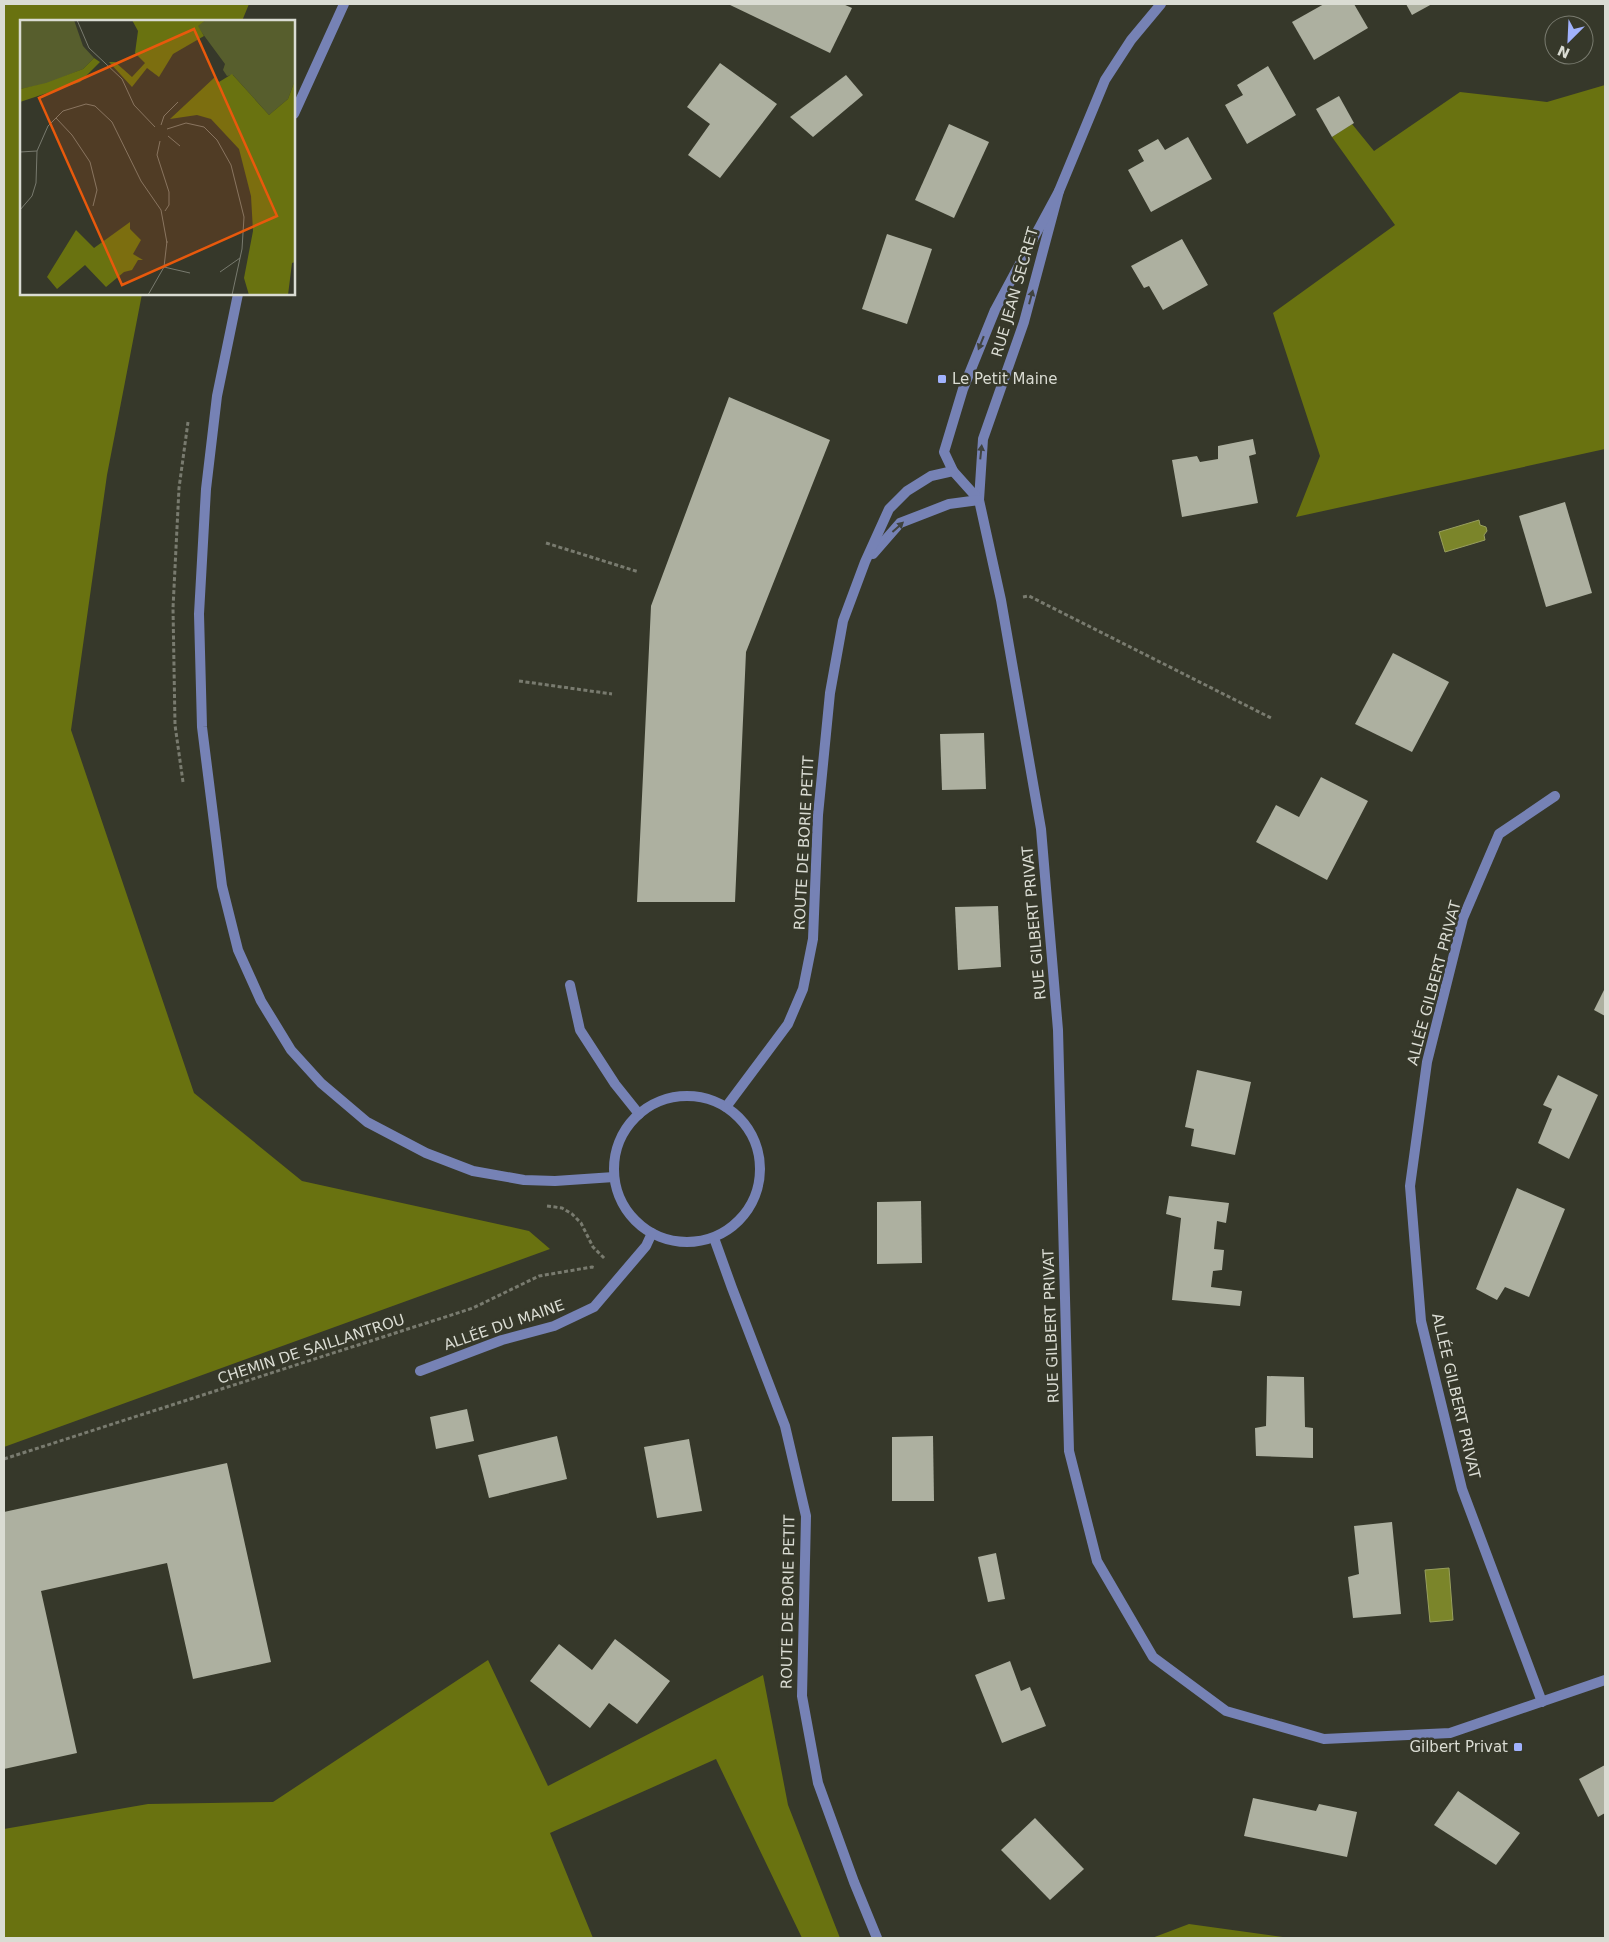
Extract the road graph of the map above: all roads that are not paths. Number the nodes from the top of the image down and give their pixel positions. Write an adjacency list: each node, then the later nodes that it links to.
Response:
1 (344, 4): 3 (street)
2 (1160, 4): 4 (street, RUE JEAN SECRET)
3 (295, 112)
4 (1059, 191): 6 (street, RUE JEAN SECRET, one-way to 6); 7 (street, RUE JEAN SECRET, one-way to 4)
5 (238, 295): 13 (street)
6 (953, 471): 7 (street, RUE JEAN SECRET); 8 (street, ROUTE DE BORIE PETIT)
7 (979, 500): 8 (street, ROUTE DE BORIE PETIT, one-way to 7); 18 (street, RUE GILBERT PRIVAT)
8 (865, 562): 11 (street, ROUTE DE BORIE PETIT)
9 (1555, 796): 18 (street, ALLÉE GILBERT PRIVAT)
10 (570, 985): 12 (street)
11 (726, 1107): 12 (street); 15 (street)
12 (639, 1114): 13 (street)
13 (614, 1176): 14 (street)
14 (652, 1234): 15 (street); 16 (street, ALLÉE DU MAINE)
15 (714, 1238): 19 (street, ROUTE DE BORIE PETIT)
16 (420, 1371)
17 (1605, 1680): 18 (street, RUE GILBERT PRIVAT)
18 (1542, 1702)
19 (877, 1938)

